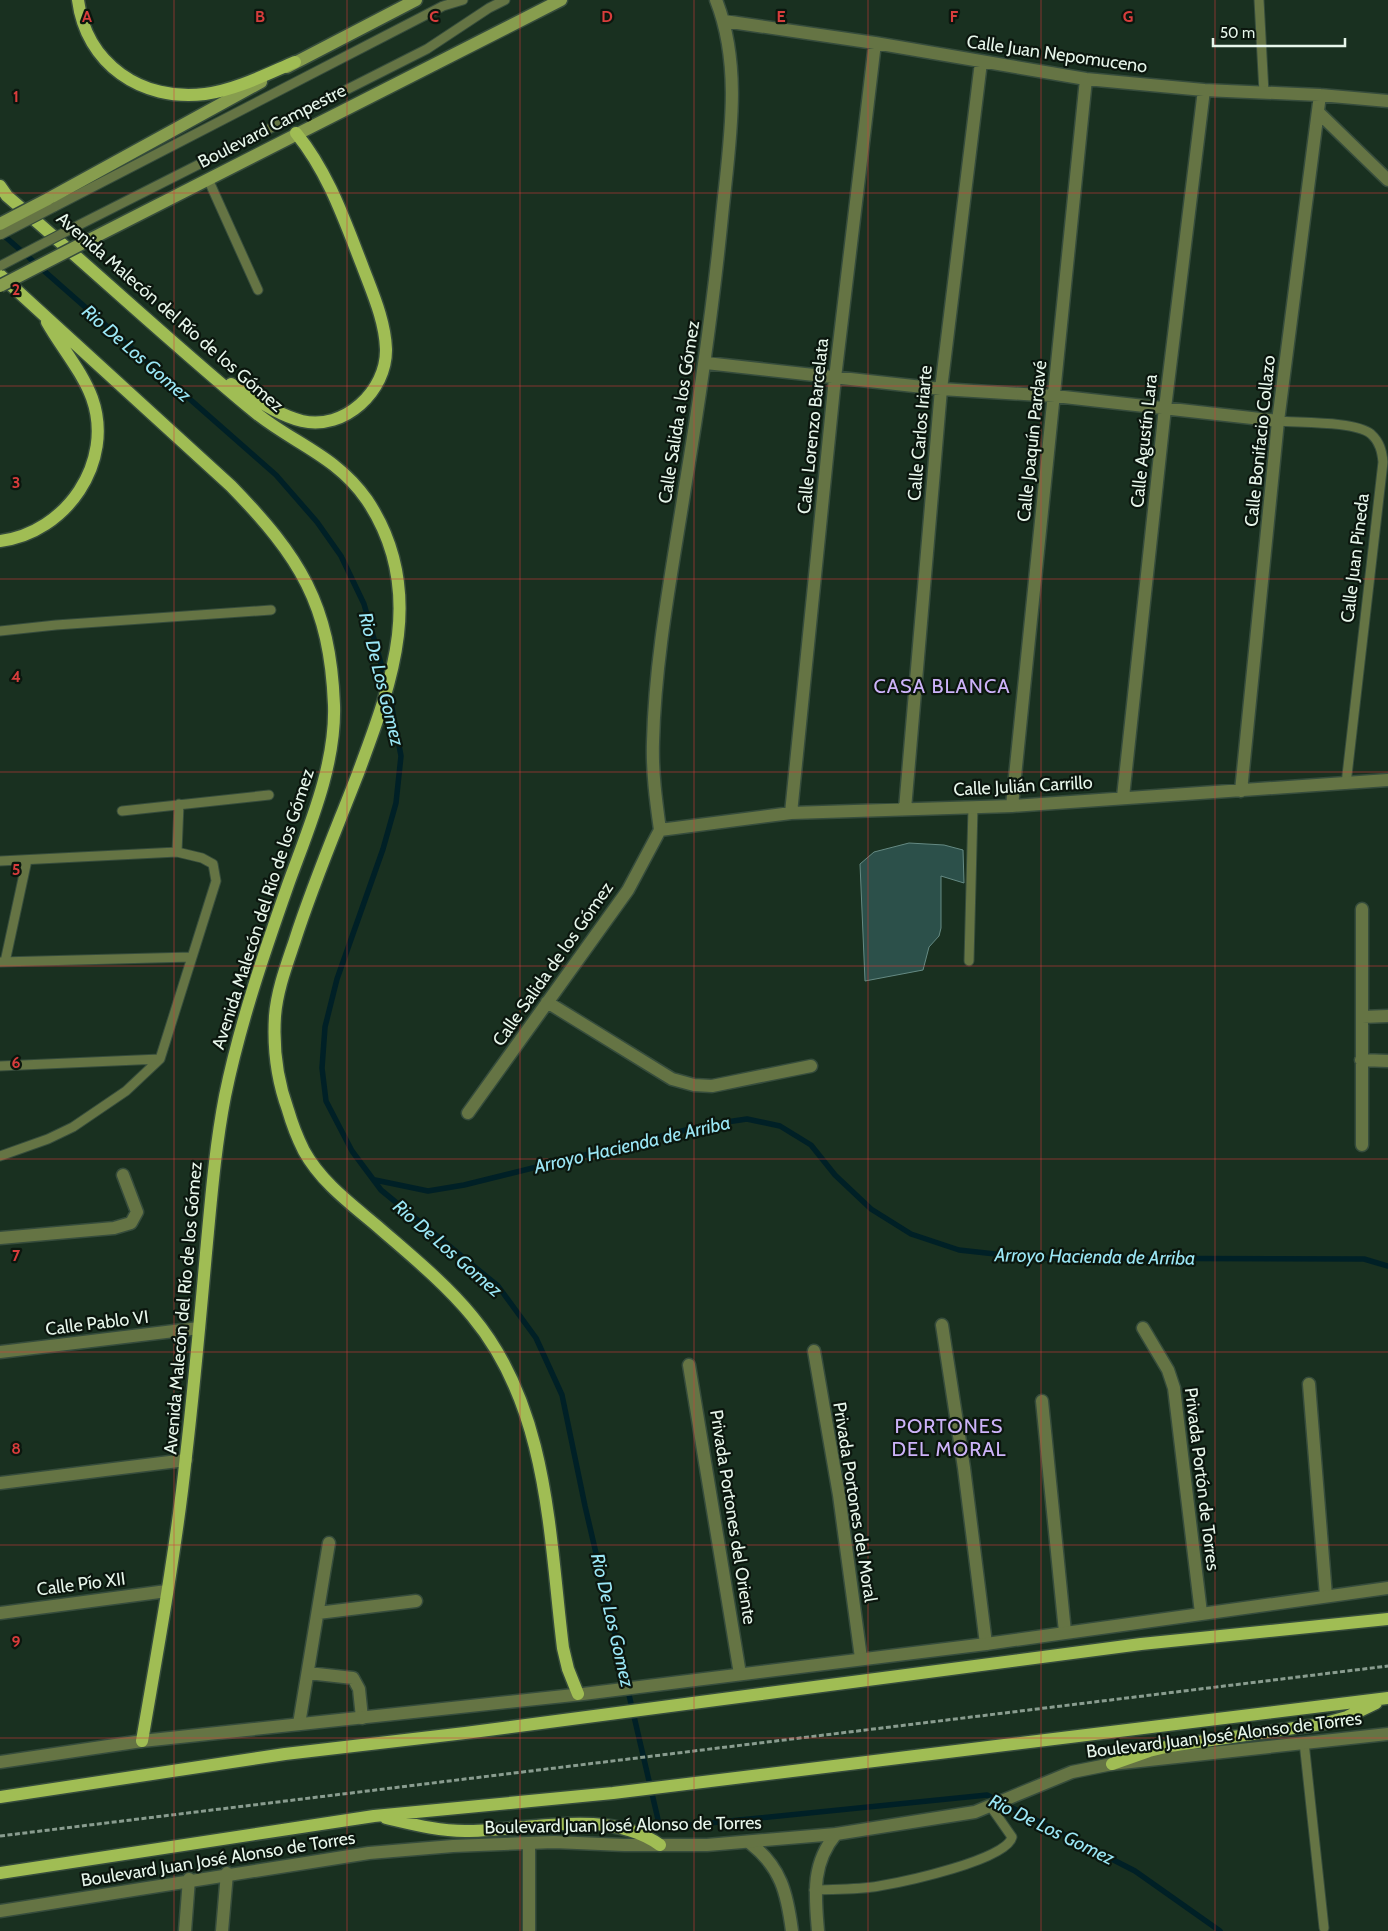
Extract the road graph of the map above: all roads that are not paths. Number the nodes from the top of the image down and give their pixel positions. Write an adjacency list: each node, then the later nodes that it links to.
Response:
1 (78, 0): 10 (main road)
2 (416, 0): 10 (main road)
3 (464, 0): 22 (lane)
4 (505, 0): 25 (lane, bridge)
5 (560, 0): 18 (main road, Boulevard Campestre)
6 (716, 0): 8 (street, Calle Salida a los Gómez)
7 (1259, 0): 14 (lane)
8 (724, 21): 9 (street, Calle Juan Nepomuceno); 30 (street, Calle Salida a los Gómez)
9 (875, 43): 11 (street, Calle Juan Nepomuceno); 32 (street, Calle Lorenzo Barcelata)
10 (295, 62): 22 (main road)
11 (981, 62): 12 (street, Calle Juan Nepomuceno); 33 (street, Calle Carlos Iriarte)
12 (1086, 80): 13 (street, Calle Juan Nepomuceno); 34 (street, Calle Joaquín Pardavé)
13 (1204, 90): 14 (street, Calle Juan Nepomuceno); 35 (street, Calle Agustín Lara)
14 (1264, 93): 15 (street, Calle Juan Nepomuceno)
15 (1320, 95): 16 (street, Calle Juan Nepomuceno); 17 (street, Calle Bonifacio Collazo)
16 (1388, 101)
17 (1319, 112): 20 (street); 36 (street, Calle Bonifacio Collazo)
18 (296, 133): 19 (main road, Boulevard Campestre); 31 (main road)
19 (208, 179): 27 (main road, Boulevard Campestre, bridge); 28 (lane)
20 (1388, 180)
21 (0, 186): 31 (main road, Avenida Malecón del Río de los Gómez)
22 (51, 203): 23 (main road, bridge); 24 (lane, bridge)
23 (0, 224)
24 (0, 236)
25 (0, 266)
26 (0, 274): 29 (main road, Avenida Malecón del Río de los Gómez)
27 (0, 286)
28 (258, 290)
29 (42, 313): 37 (main road); 73 (main road, Avenida Malecón del Río de los Gómez)
30 (706, 362): 32 (street); 51 (street, Calle Salida a los Gómez)
31 (205, 369): 96 (main road, Avenida Malecón del Río de los Gómez)
32 (835, 378): 33 (street); 50 (street, Calle Lorenzo Barcelata)
33 (941, 389): 34 (street); 48 (street, Calle Carlos Iriarte)
34 (1055, 396): 35 (street); 46 (street, Calle Joaquín Pardavé)
35 (1165, 408): 36 (street); 44 (street, Calle Agustín Lara)
36 (1278, 421): 41 (lane, Calle Juan Pineda); 42 (street, Calle Bonifacio Collazo)
37 (0, 541)
38 (270, 610): 39 (lane)
39 (0, 631)
40 (1388, 780): 41 (street, Calle Julián Carrillo)
41 (1346, 784): 42 (street, Calle Julián Carrillo)
42 (1241, 791): 44 (street, Calle Julián Carrillo)
43 (269, 795): 45 (lane)
44 (1123, 797): 46 (street, Calle Julián Carrillo)
45 (179, 804): 49 (lane); 52 (lane)
46 (1012, 806): 47 (street, Calle Julián Carrillo)
47 (973, 807): 48 (street, Calle Julián Carrillo); 57 (lane)
48 (905, 809): 50 (street, Calle Julián Carrillo)
49 (122, 811)
50 (791, 813): 51 (street, Calle Julián Carrillo)
51 (660, 830): 59 (street, Calle Salida de los Gómez)
52 (177, 852): 53 (lane); 56 (lane)
53 (27, 860): 54 (lane); 58 (lane)
54 (0, 861)
55 (1362, 909): 61 (street)
56 (192, 957): 58 (lane); 62 (lane)
57 (969, 961)
58 (2, 962)
59 (547, 1002): 66 (street); 67 (street, Calle Salida de los Gómez)
60 (1388, 1016): 61 (street)
61 (1362, 1017): 63 (street)
62 (160, 1059): 65 (lane); 69 (lane)
63 (1361, 1060): 64 (street); 68 (street)
64 (1388, 1061)
65 (0, 1066)
66 (811, 1066)
67 (468, 1113)
68 (1362, 1145)
69 (0, 1156)
70 (123, 1175): 71 (street)
71 (0, 1238)
72 (942, 1324): 92 (street)
73 (199, 1328): 76 (street, Calle Pablo VI); 80 (main road, Avenida Malecón del Río de los Gómez)
74 (1143, 1328): 89 (street, Privada Portón de Torres)
75 (814, 1351): 93 (street, Privada Portones del Moral)
76 (0, 1352)
77 (690, 1366): 95 (street, Privada Portones del Oriente)
78 (1309, 1384): 85 (street)
79 (1042, 1401): 91 (street)
80 (186, 1460): 81 (street); 84 (main road, Avenida Malecón del Río de los Gómez)
81 (0, 1483)
82 (329, 1543): 88 (street)
83 (1388, 1588): 85 (street)
84 (167, 1591): 87 (street, Calle Pío XII); 101 (main road, Avenida Malecón del Río de los Gómez)
85 (1326, 1596): 89 (street)
86 (416, 1601): 88 (street)
87 (0, 1613)
88 (318, 1613): 94 (street)
89 (1201, 1613): 91 (street)
90 (1388, 1619): 105 (main road)
91 (1065, 1632): 92 (street)
92 (986, 1644): 93 (street)
93 (861, 1658): 95 (street)
94 (308, 1673): 98 (street); 99 (street)
95 (740, 1674): 96 (street)
96 (580, 1694): 98 (street)
97 (1387, 1699): 104 (main road); 107 (main road, Boulevard Juan José Alonso de Torres)
98 (362, 1718): 99 (street)
99 (299, 1724): 101 (street)
100 (1388, 1734): 102 (street, Boulevard Juan José Alonso de Torres)
101 (142, 1741): 103 (street)
102 (1304, 1742): 104 (street, Boulevard Juan José Alonso de Torres); 117 (lane)
103 (0, 1762)
104 (1112, 1764): 106 (street, Boulevard Juan José Alonso de Torres)
105 (0, 1797)
106 (996, 1805): 108 (street, Boulevard Juan José Alonso de Torres); 115 (lane)
107 (374, 1816): 111 (main road); 112 (main road, Boulevard Juan José Alonso de Torres)
108 (836, 1834): 109 (street, Boulevard Juan José Alonso de Torres); 115 (street)
109 (750, 1843): 111 (street, Boulevard Juan José Alonso de Torres); 121 (street)
110 (529, 1844): 111 (street, Boulevard Juan José Alonso de Torres); 113 (street, Boulevard Juan José Alonso de Torres); 120 (street)
111 (660, 1845)
112 (0, 1873)
113 (227, 1873): 114 (street, Boulevard Juan José Alonso de Torres); 119 (street)
114 (189, 1879): 116 (street, Boulevard Juan José Alonso de Torres); 118 (street)
115 (814, 1890): 122 (street)
116 (0, 1911)
117 (1324, 1928)
118 (185, 1931)
119 (222, 1931)
120 (529, 1931)
121 (792, 1931)
122 (818, 1931)

